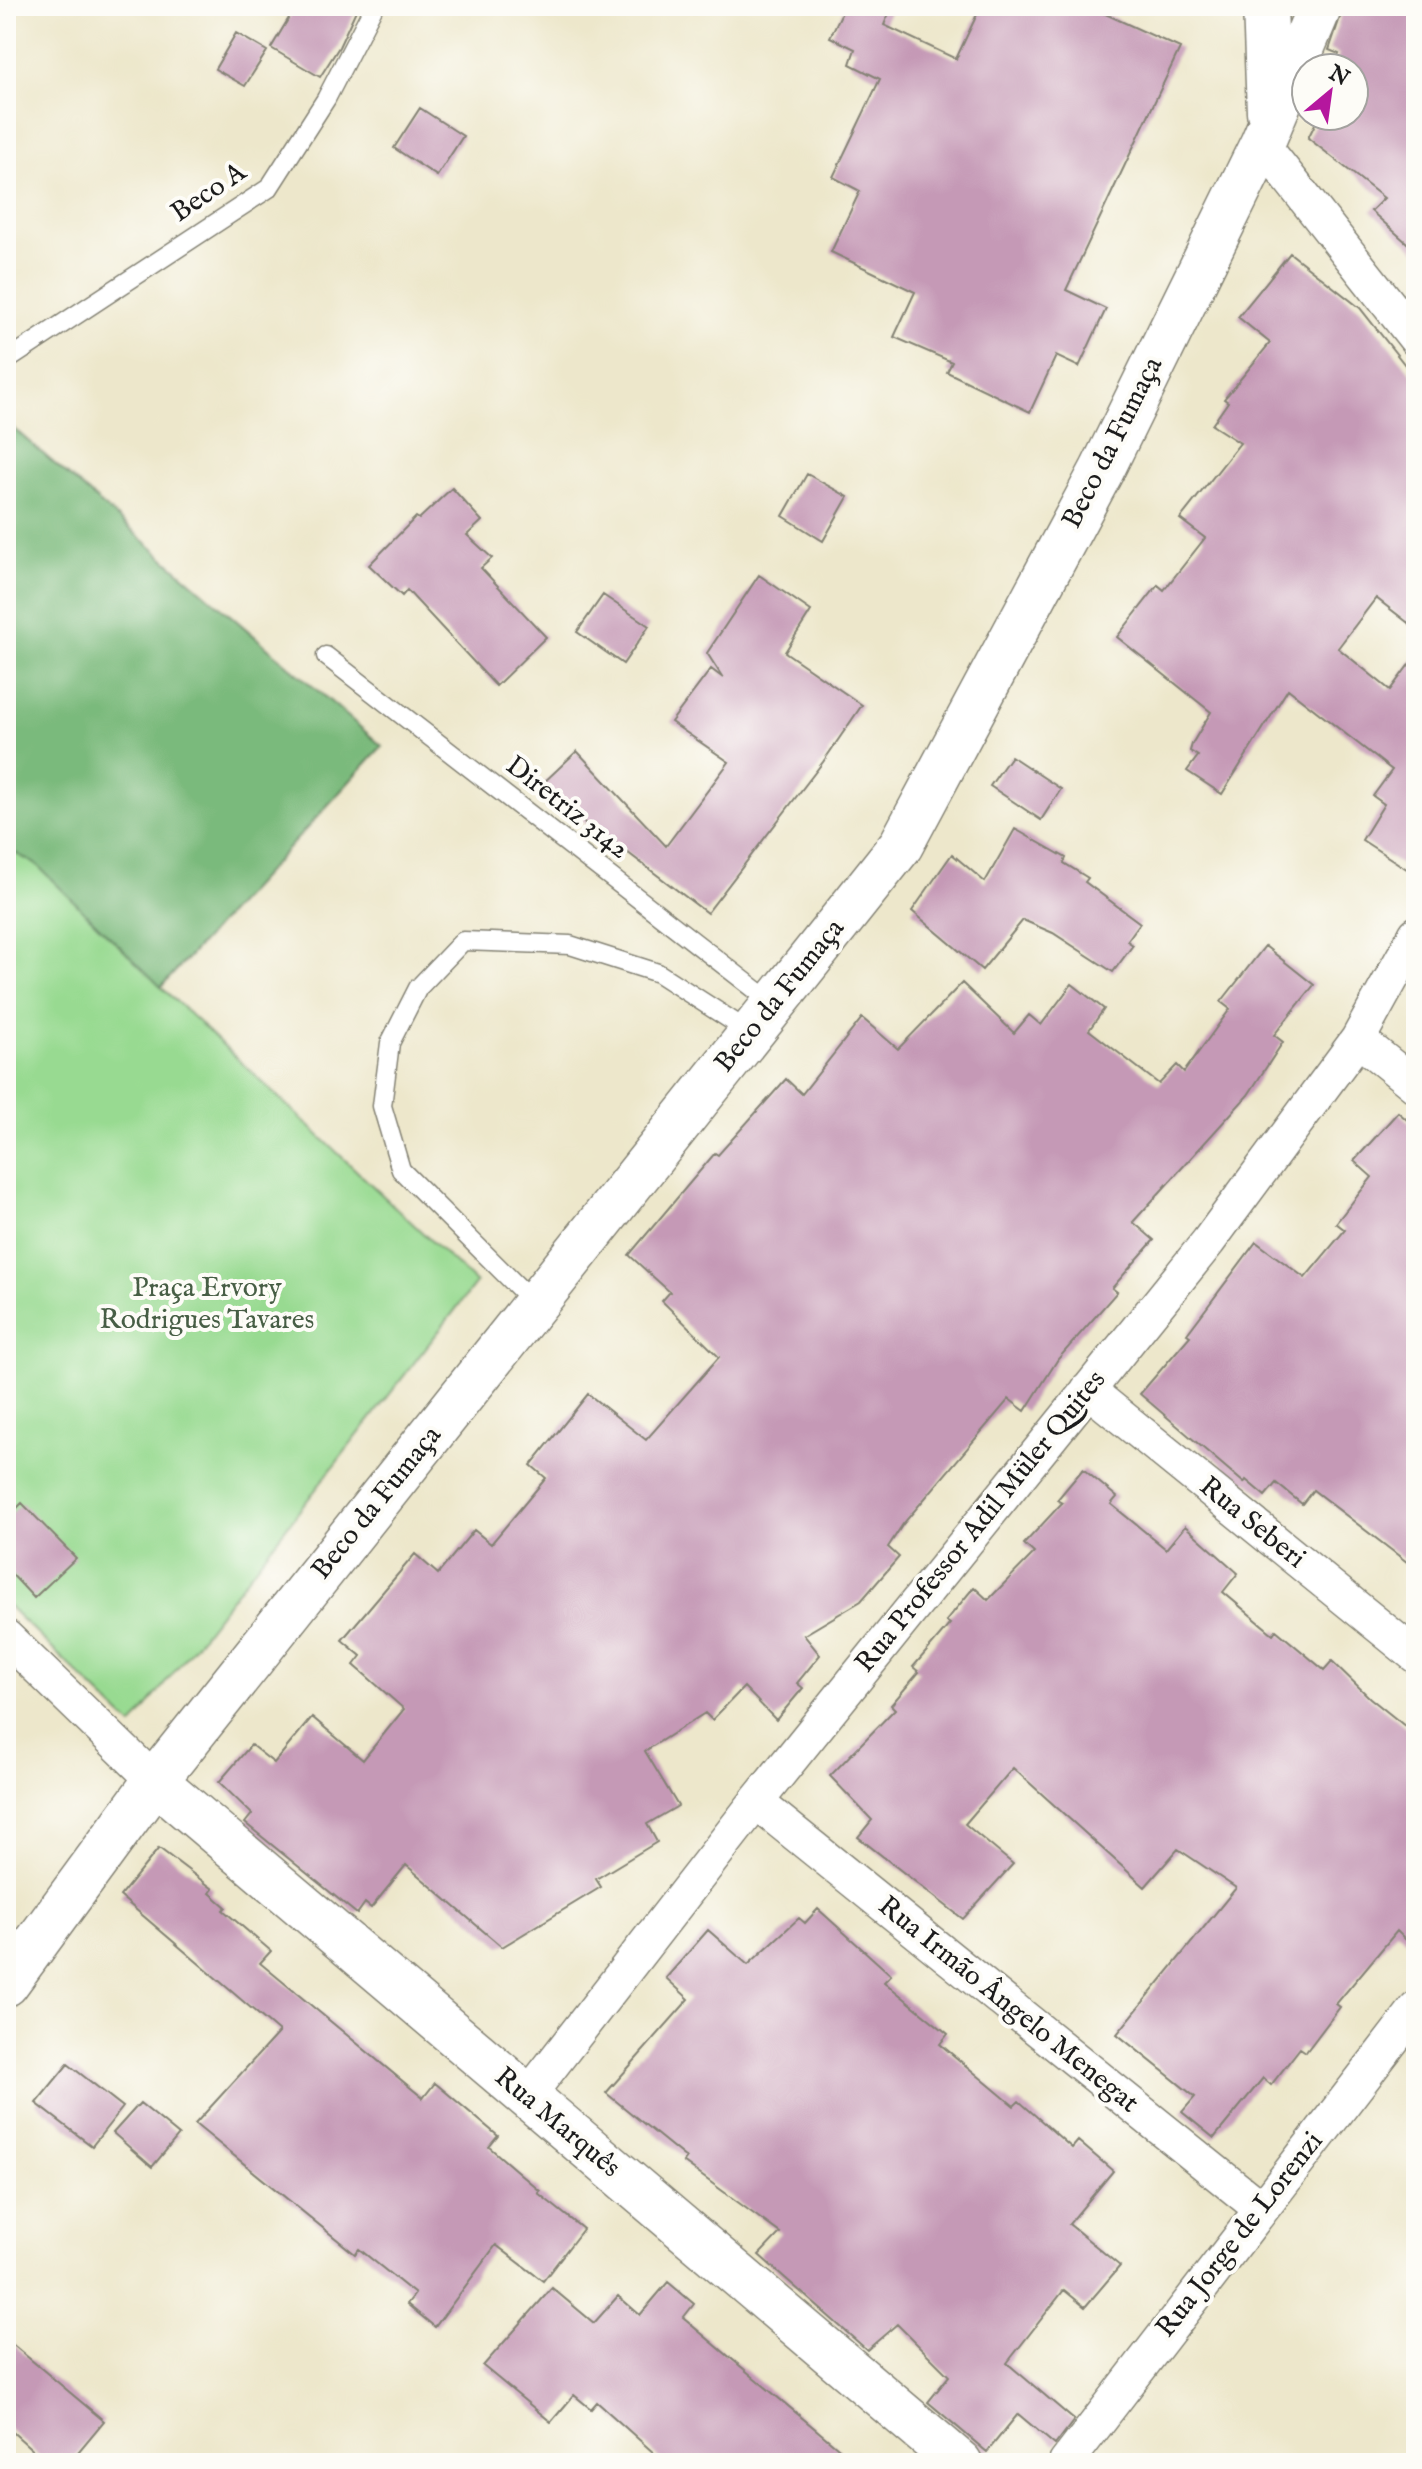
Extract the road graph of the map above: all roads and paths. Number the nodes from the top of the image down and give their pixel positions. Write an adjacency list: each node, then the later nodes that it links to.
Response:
1 (374, 6): 6 (lane, Beco A)
2 (1265, 6): 4 (main road, Beco da Fumaça)
3 (1320, 6): 4 (main road, Beco da Fumaça)
4 (1266, 133): 5 (street); 9 (main road, Beco da Fumaça)
5 (1416, 339)
6 (6, 361)
7 (326, 656): 9 (lane, Diretriz 3142)
8 (1416, 934): 10 (street, Rua Professor Adil Müler Quites)
9 (762, 1018): 12 (main road, Beco da Fumaça); 12 (lane)
10 (1358, 1039): 11 (street); 13 (street, Rua Professor Adil Müler Quites)
11 (1416, 1086)
12 (535, 1304): 16 (main road, Beco da Fumaça)
13 (1088, 1390): 15 (street, Rua Seberi); 17 (street, Rua Professor Adil Müler Quites)
14 (6, 1637): 16 (street)
15 (1416, 1656)
16 (155, 1781): 18 (main road, Beco da Fumaça); 20 (main road, Rua Marquês)
17 (756, 1802): 20 (street, Rua Professor Adil Müler Quites); 21 (street, Rua Irmão Ângelo Menegat)
18 (6, 1984)
19 (1416, 2009): 21 (street, Rua Jorge de Lorenzi)
20 (527, 2097): 22 (main road, Rua Marquês)
21 (1260, 2208): 23 (street, Rua Jorge de Lorenzi)
22 (960, 2463)
23 (1066, 2463)

